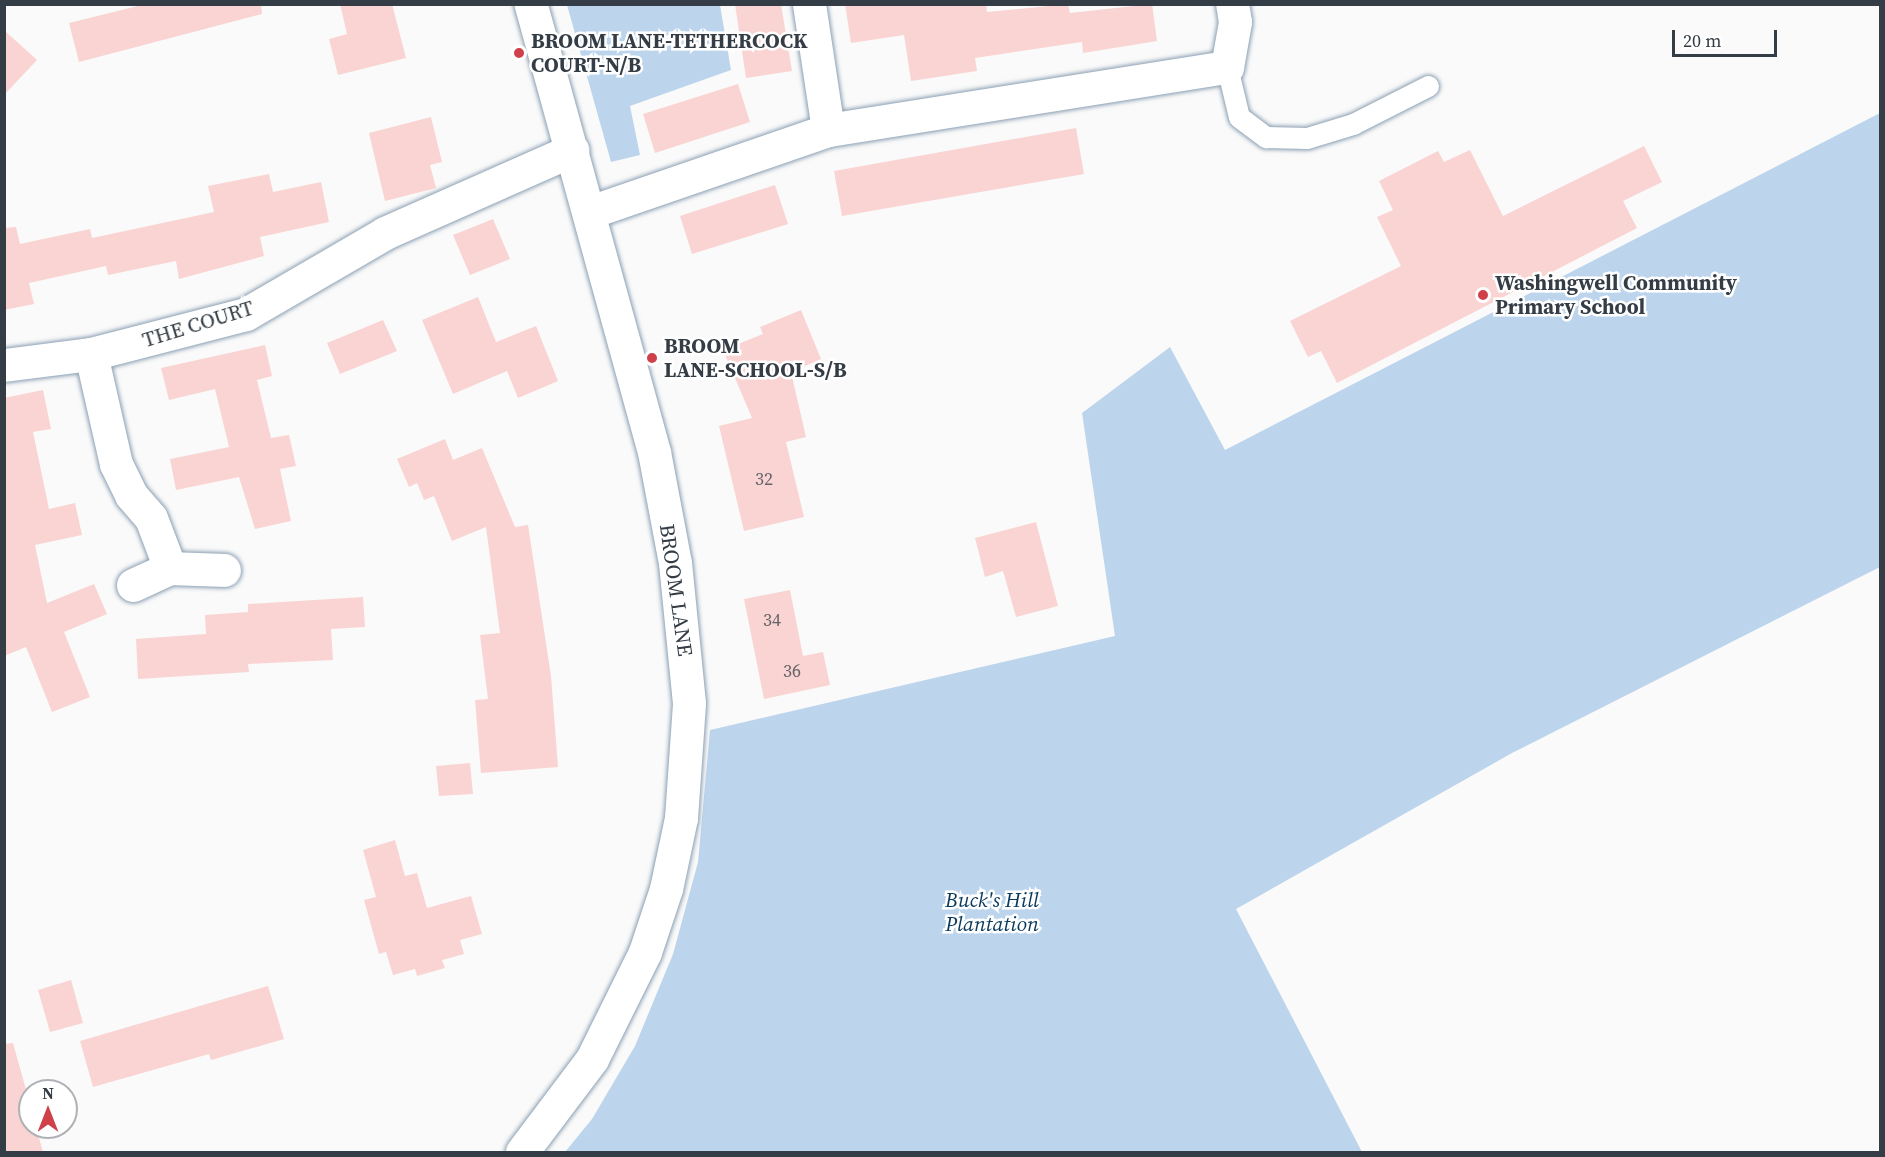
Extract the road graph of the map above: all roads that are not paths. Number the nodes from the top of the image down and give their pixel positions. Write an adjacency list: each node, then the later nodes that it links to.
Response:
1 (531, 4): 7 (street, BROOM LANE)
2 (809, 4): 6 (street)
3 (1232, 4): 4 (street)
4 (1227, 67): 5 (lane); 6 (street)
5 (1428, 86)
6 (828, 130): 8 (street)
7 (572, 150): 8 (street, BROOM LANE); 9 (street, THE COURT)
8 (590, 212): 14 (street, BROOM LANE)
9 (91, 354): 10 (street, THE COURT); 11 (street)
10 (4, 365)
11 (170, 568): 12 (street); 13 (street)
12 (224, 570)
13 (133, 585)
14 (522, 1152)

